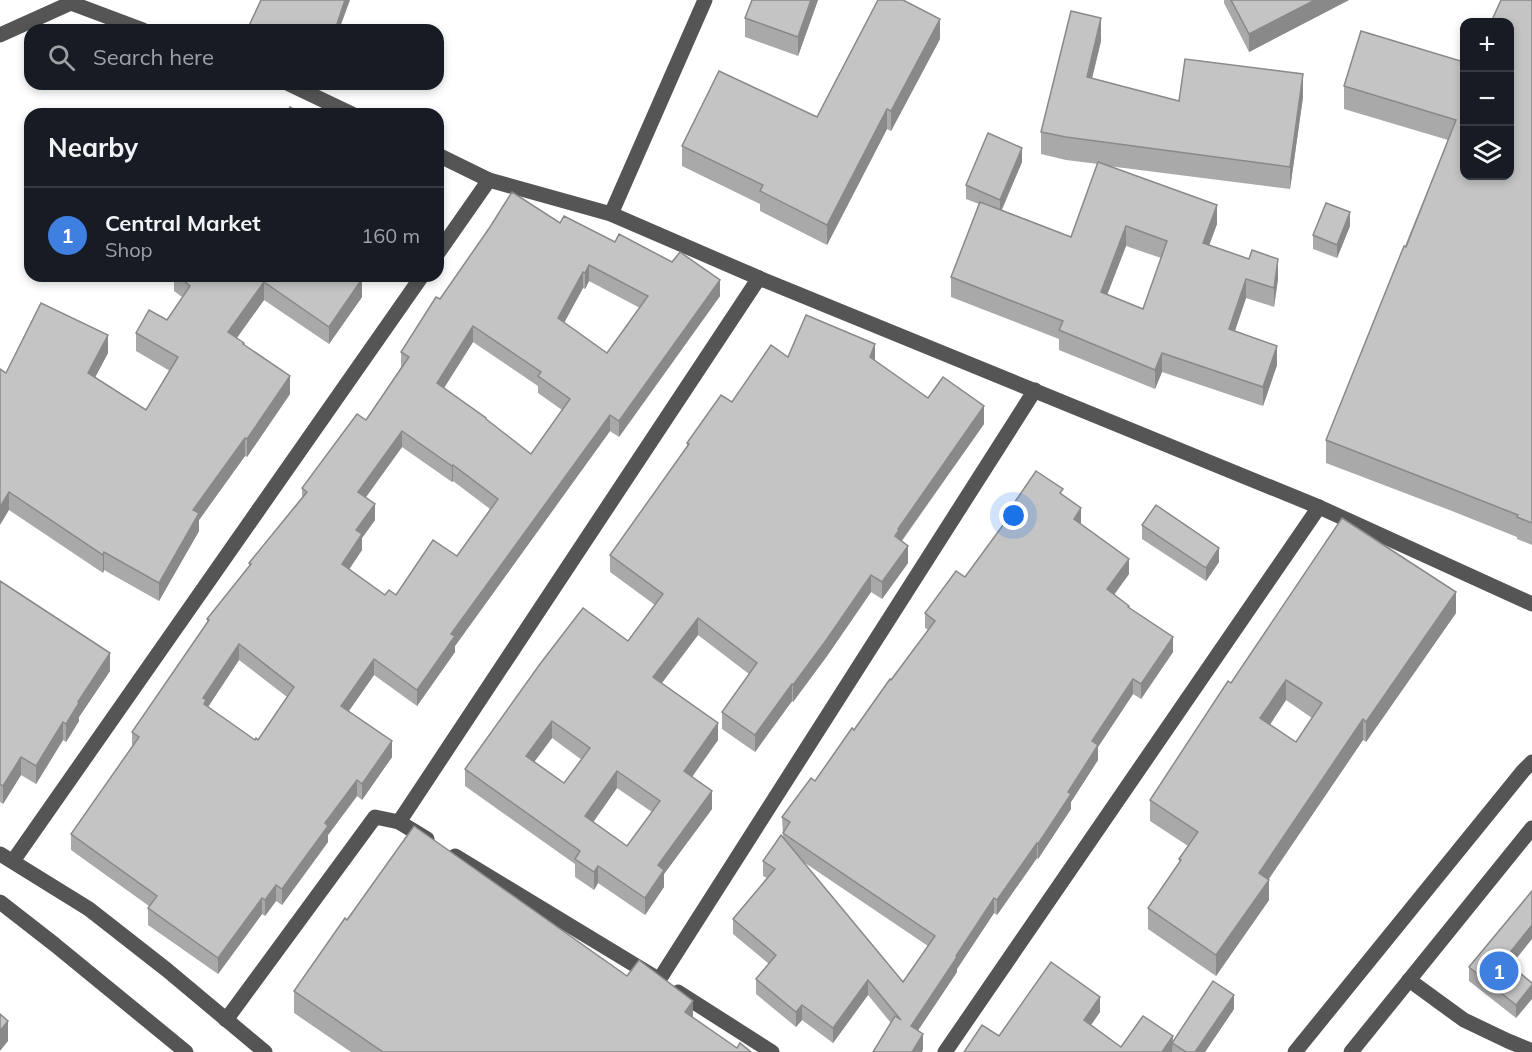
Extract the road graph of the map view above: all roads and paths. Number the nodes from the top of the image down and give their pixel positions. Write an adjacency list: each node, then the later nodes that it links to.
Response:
1 (705, 0): 9 (street)
2 (68, 2): 3 (street); 4 (street)
3 (127, 24)
4 (0, 35)
5 (301, 90): 6 (street)
6 (339, 108)
7 (444, 158): 8 (street)
8 (489, 180): 9 (street); 10 (street)
9 (611, 214): 11 (street)
10 (444, 244)
11 (759, 278): 13 (street); 17 (street)
12 (418, 282): 19 (street)
13 (1035, 390): 14 (street); 21 (street)
14 (1319, 507): 15 (street); 28 (street)
15 (1532, 604)
16 (1532, 762): 29 (street)
17 (399, 822): 21 (street); 23 (street)
18 (1532, 828): 22 (street)
19 (7, 858): 23 (street)
20 (0, 902): 25 (street)
21 (659, 980): 27 (street)
22 (1409, 980): 24 (street); 30 (street)
23 (226, 1020): 26 (street)
24 (1532, 1051)
25 (186, 1052)
26 (265, 1052)
27 (772, 1052)
28 (946, 1052)
29 (1295, 1052)
30 (1351, 1052)

